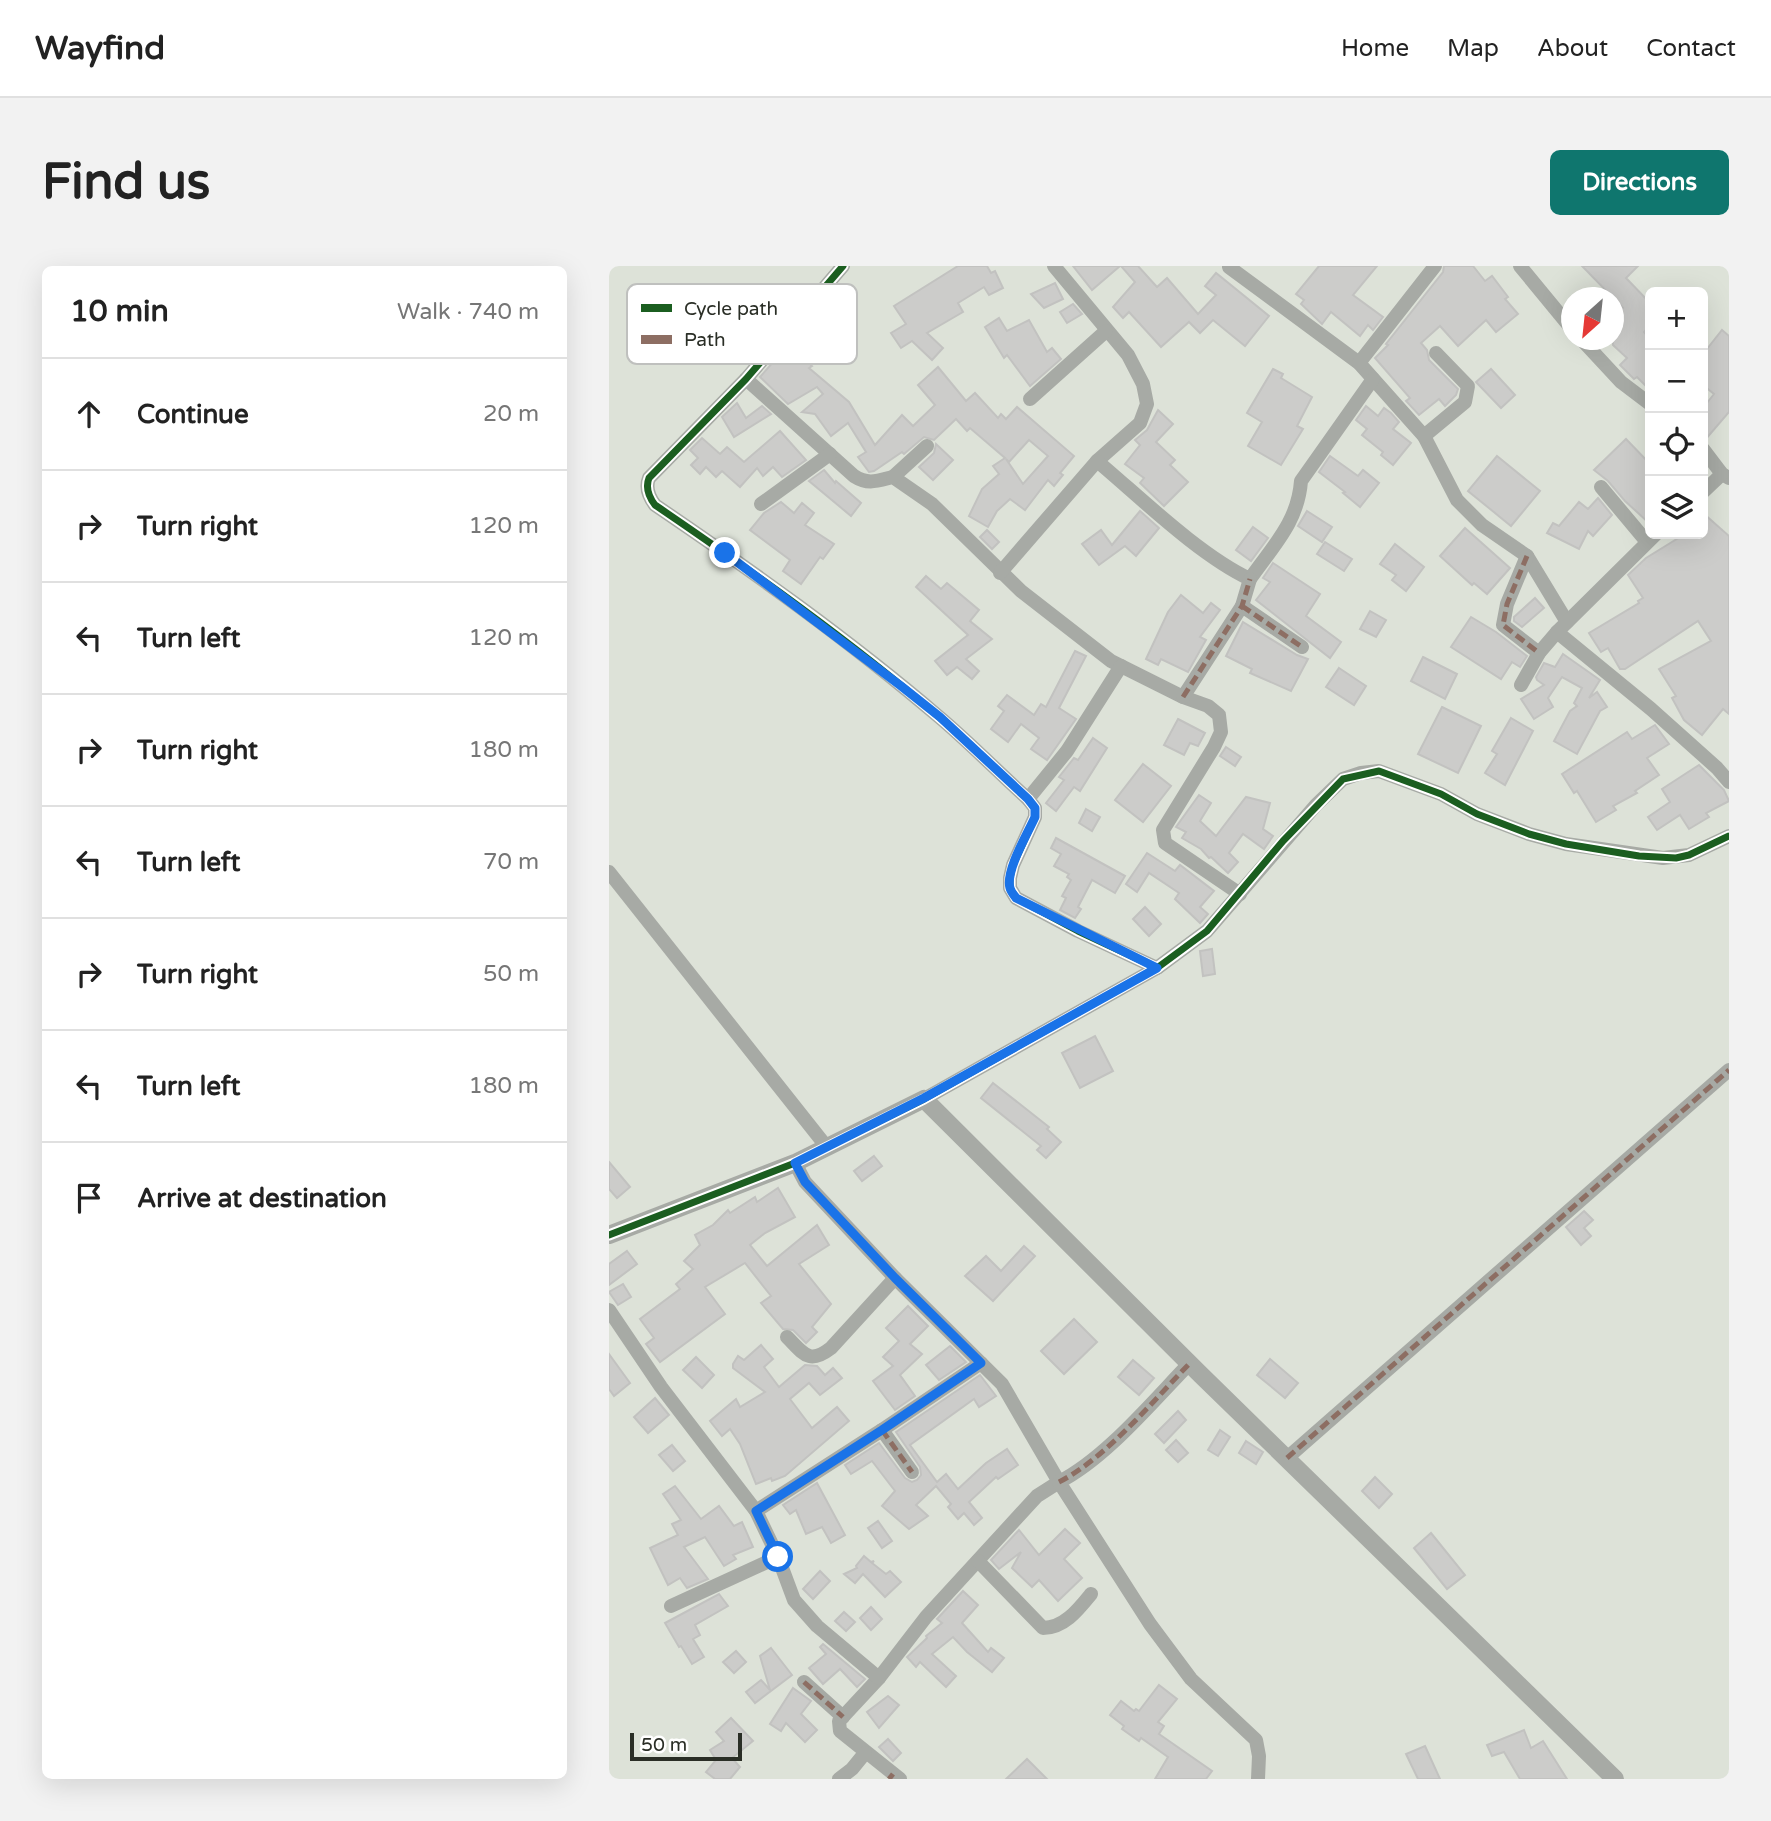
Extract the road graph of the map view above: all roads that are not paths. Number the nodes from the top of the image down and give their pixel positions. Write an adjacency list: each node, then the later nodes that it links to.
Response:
1 (843, 266): 6 (street)
2 (1435, 266): 11 (street)
3 (1520, 266): 7 (street)
4 (1229, 267): 11 (street)
5 (1062, 268): 8 (street)
6 (828, 284)
7 (1561, 316)
8 (1106, 331): 15 (street); 21 (street)
9 (1591, 350): 16 (street)
10 (1436, 354): 17 (street)
11 (1359, 363): 14 (street)
12 (759, 364): 13 (street)
13 (746, 379): 19 (street); 40 (street)
14 (1373, 379): 17 (street); 31 (street)
15 (1030, 399)
16 (1645, 400)
17 (1425, 436): 29 (street)
18 (927, 446): 23 (street)
19 (830, 454): 23 (street); 26 (street)
20 (1708, 455): 22 (street)
21 (1097, 461): 30 (street); 31 (street)
22 (1725, 476): 25 (street)
23 (893, 477): 30 (street)
24 (1601, 487): 27 (street)
25 (1708, 488)
26 (761, 504)
27 (1645, 531)
28 (1651, 539): 33 (street)
29 (1527, 556): 33 (street); 35 (street)
30 (1000, 573): 36 (street)
31 (1250, 579): 32 (street)
32 (1242, 607): 34 (street); 38 (street)
33 (1562, 627): 35 (street); 39 (street)
34 (1302, 647)
35 (1539, 653): 37 (street)
36 (1121, 666): 38 (street); 40 (street)
37 (1521, 685)
38 (1183, 698): 43 (street)
39 (1729, 782)
40 (1028, 799): 44 (street)
41 (1729, 836): 43 (street)
42 (609, 872): 47 (street)
43 (1240, 894): 44 (street)
44 (1157, 968): 46 (street)
45 (1729, 1070): 56 (street)
46 (924, 1098): 47 (street); 54 (street)
47 (826, 1146): 48 (street)
48 (795, 1163): 49 (street); 50 (street)
49 (609, 1235)
50 (895, 1278): 52 (street); 53 (street)
51 (609, 1310): 59 (street)
52 (787, 1338)
53 (981, 1363): 55 (street); 58 (street)
54 (1189, 1363): 56 (street); 58 (street)
55 (882, 1430): 57 (street); 59 (street)
56 (1287, 1458): 71 (street)
57 (912, 1472)
58 (1059, 1482): 61 (street); 70 (street)
59 (756, 1511): 60 (street)
60 (778, 1557): 63 (street); 64 (street)
61 (978, 1560): 62 (street); 64 (street)
62 (1091, 1594)
63 (671, 1606)
64 (879, 1678): 66 (street)
65 (804, 1682): 66 (street)
66 (843, 1717): 67 (street)
67 (865, 1753): 68 (street); 69 (street)
68 (894, 1777)
69 (839, 1779)
70 (1258, 1779)
71 (1615, 1779)

